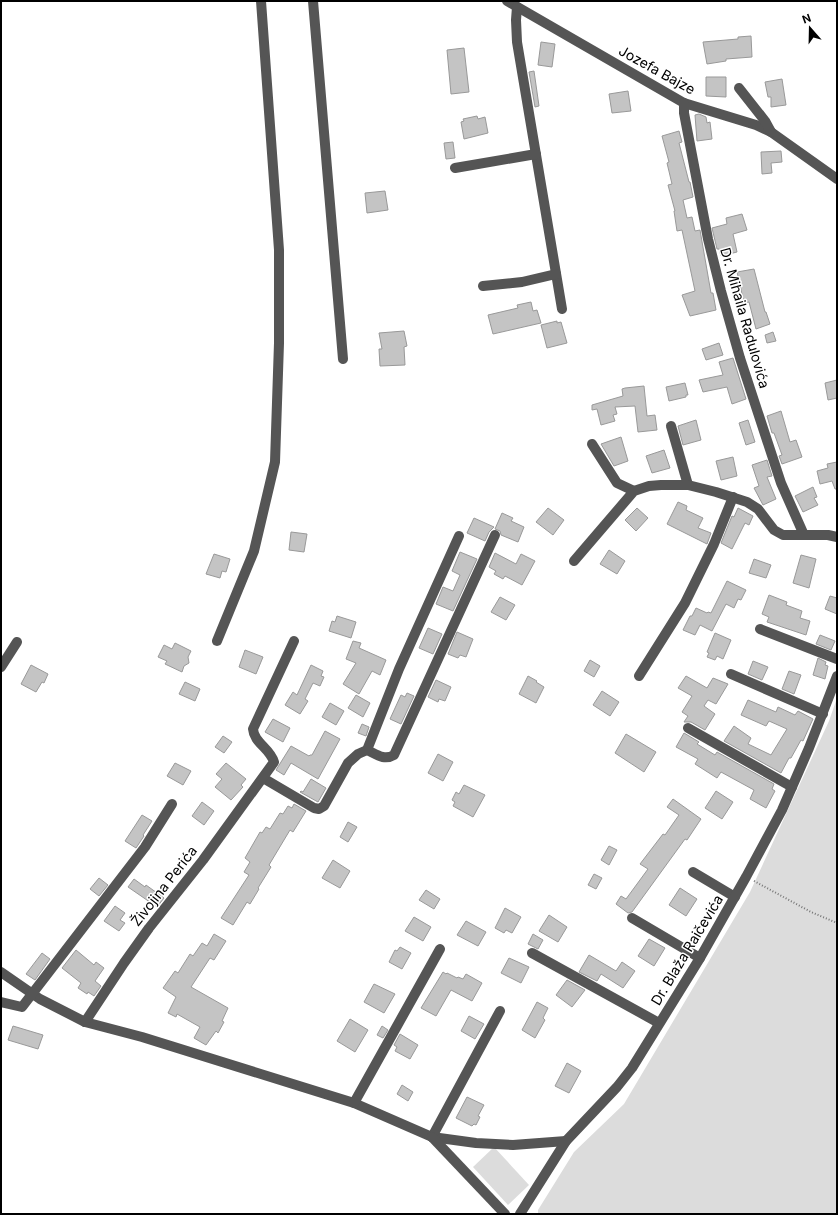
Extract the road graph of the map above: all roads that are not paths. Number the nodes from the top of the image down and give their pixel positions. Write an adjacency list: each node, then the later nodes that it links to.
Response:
1 (261, 1): 26 (street)
2 (313, 1): 14 (street)
3 (507, 1): 4 (street, Jozefa Bajze)
4 (517, 7): 6 (street, Jozefa Bajze); 8 (street)
5 (739, 88): 7 (street)
6 (684, 103): 7 (street, Jozefa Bajze); 21 (street, Dr. Mihaila Radulovića)
7 (771, 132): 10 (street, Jozefa Bajze)
8 (536, 154): 9 (street); 11 (street)
9 (454, 168)
10 (837, 179)
11 (556, 274): 12 (street); 13 (street)
12 (483, 286)
13 (562, 309)
14 (343, 359)
15 (671, 426): 17 (street)
16 (592, 444): 18 (street)
17 (688, 485): 18 (street); 19 (street)
18 (634, 491): 24 (street)
19 (733, 497): 21 (street); 32 (street)
20 (495, 535): 36 (street)
21 (804, 535): 23 (street)
22 (459, 536): 36 (street)
23 (837, 537)
24 (574, 561)
25 (760, 629): 29 (street)
26 (217, 641)
27 (294, 641): 37 (street)
28 (17, 642): 30 (street)
29 (837, 659)
30 (1, 667)
31 (731, 674): 34 (street)
32 (639, 676)
33 (837, 676): 34 (street, Dr. Blaža Raičevića)
34 (823, 714): 38 (street, Dr. Blaža Raičevića)
35 (688, 728): 38 (street)
36 (366, 750): 37 (street)
37 (266, 774): 50 (street, Živojina Perića)
38 (792, 787): 41 (street, Dr. Blaža Raičevića)
39 (172, 804): 47 (street)
40 (693, 872): 41 (street)
41 (735, 897): 45 (street, Dr. Blaža Raičevića)
42 (632, 918): 45 (street)
43 (440, 949): 52 (street)
44 (532, 953): 51 (street)
45 (700, 958): 51 (street, Dr. Blaža Raičevića)
46 (1, 972): 47 (street)
47 (33, 994): 48 (street); 50 (street)
48 (1, 1002)
49 (500, 1011): 53 (street)
50 (85, 1022): 52 (street)
51 (659, 1023): 54 (street, Dr. Blaža Raičevića)
52 (354, 1103): 53 (street)
53 (432, 1137): 54 (street); 55 (street)
54 (566, 1141): 56 (street, Dr. Blaža Raičevića)
55 (505, 1214)
56 (520, 1214)

